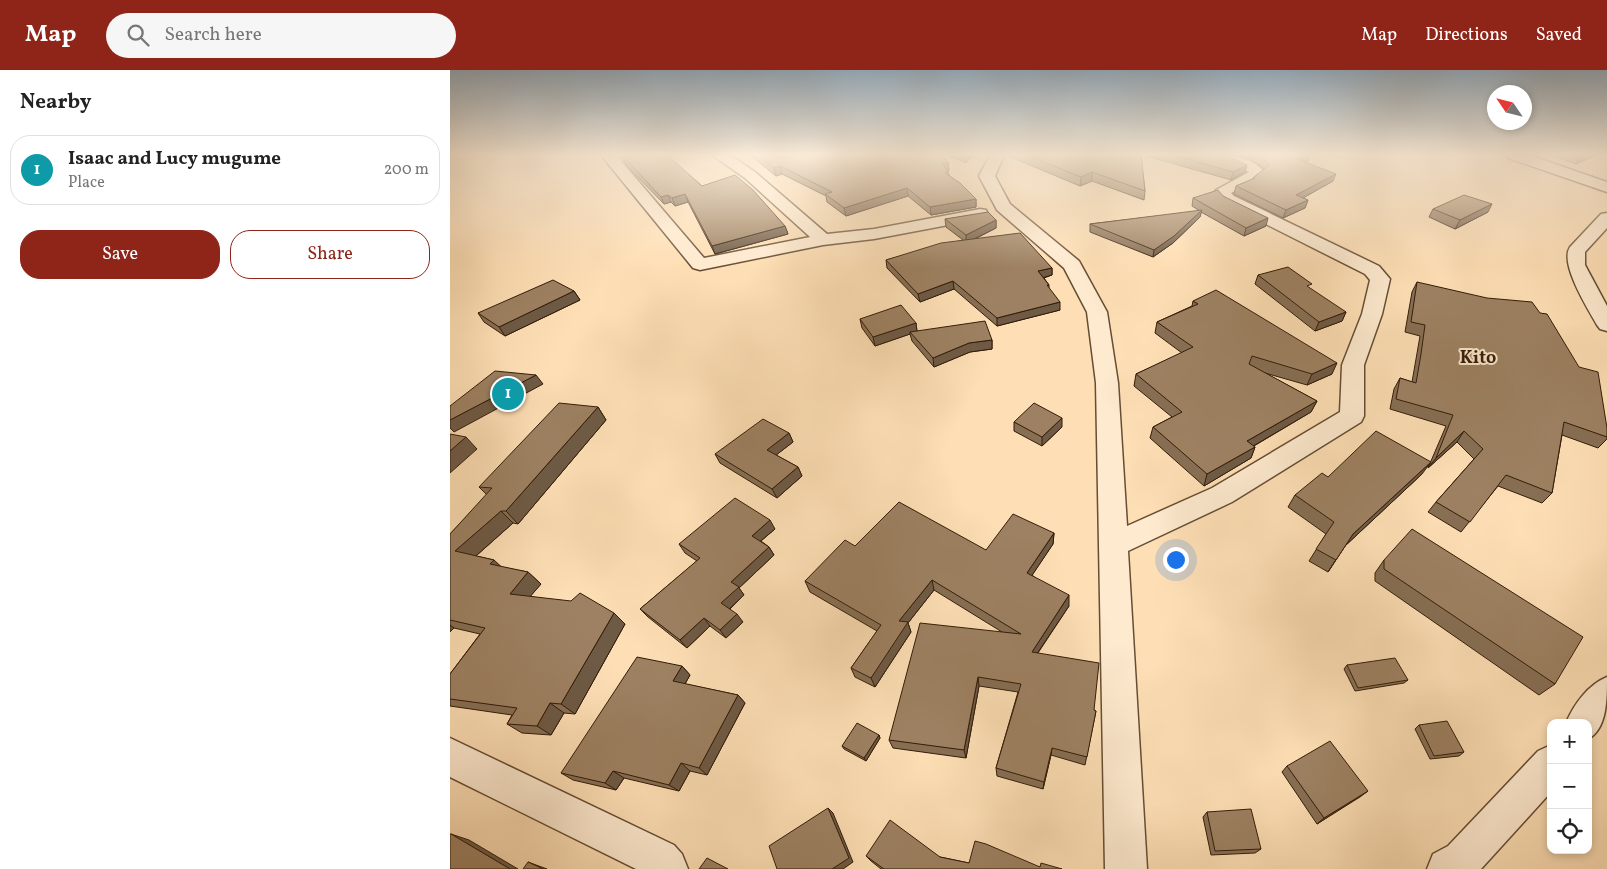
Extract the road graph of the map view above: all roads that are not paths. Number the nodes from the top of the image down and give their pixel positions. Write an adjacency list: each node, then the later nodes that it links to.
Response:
1 (639, 192): 7 (street)
2 (769, 192): 7 (street)
3 (996, 192): 5 (street)
4 (1223, 192): 9 (street)
5 (1005, 209): 7 (street); 9 (street)
6 (1607, 218): 8 (street)
7 (823, 240)
8 (1607, 325)
9 (1113, 545): 15 (street)
10 (1607, 694): 11 (street)
11 (1587, 719)
12 (450, 757): 14 (street)
13 (1547, 768): 16 (street)
14 (667, 869)
15 (1126, 869)
16 (1448, 869)

